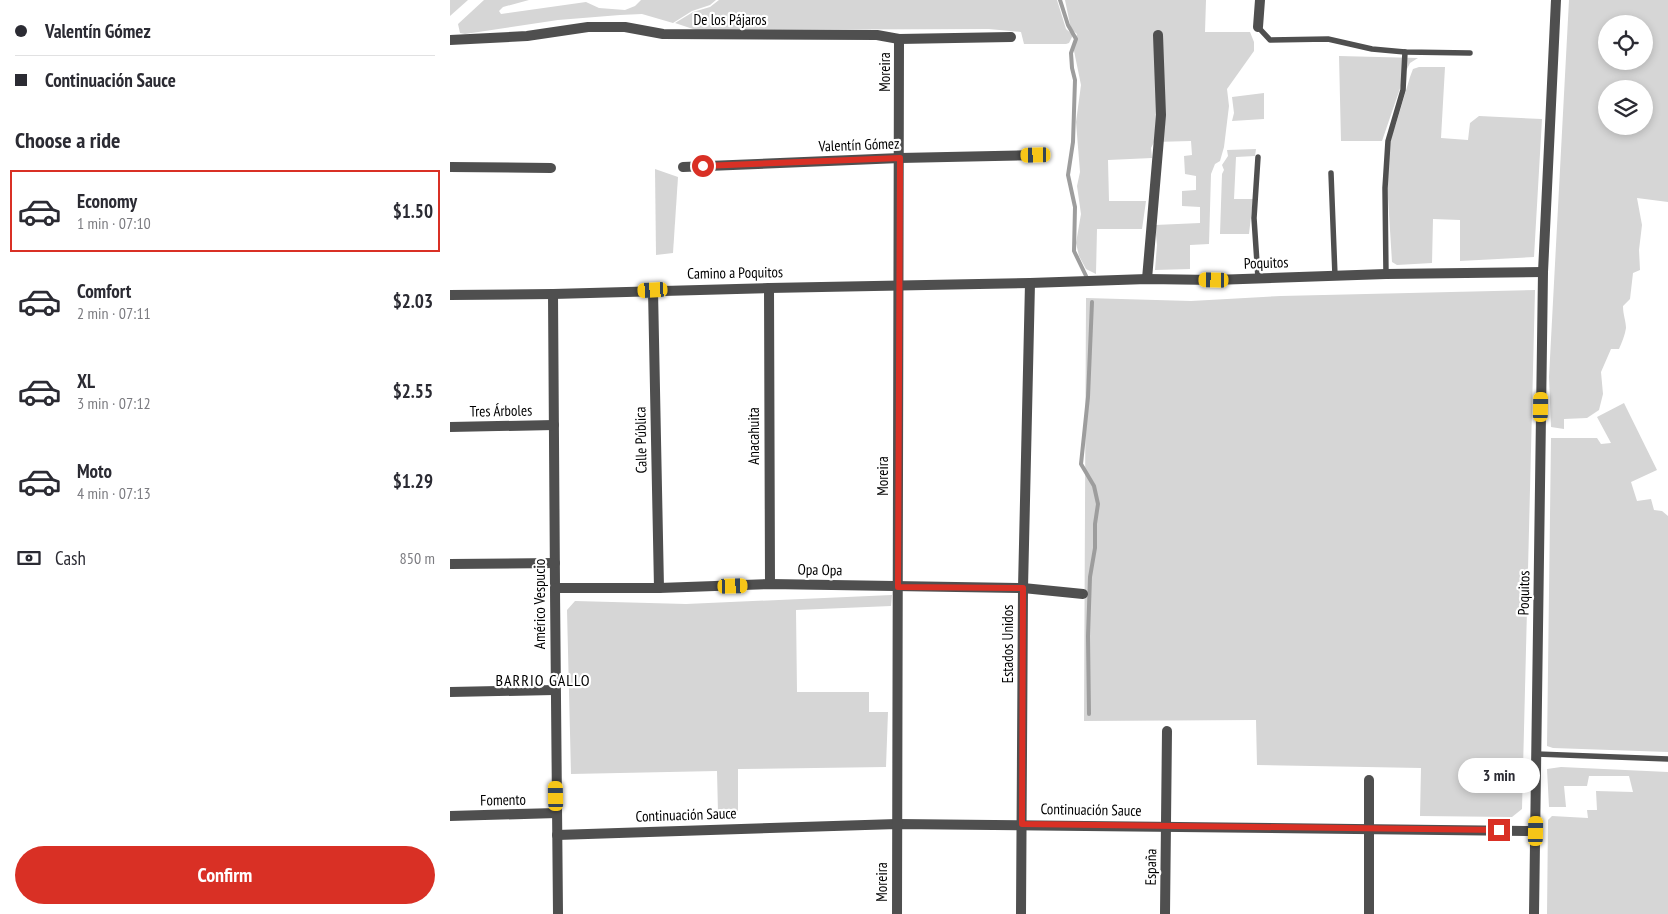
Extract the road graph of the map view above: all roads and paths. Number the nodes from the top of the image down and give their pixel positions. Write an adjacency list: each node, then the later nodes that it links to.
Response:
1 (1260, 0): 3 (street)
2 (1556, 0): 17 (street, Poquitos)
3 (1258, 27): 8 (lane)
4 (1158, 36): 21 (street)
5 (1011, 37): 6 (street, De los Pájaros)
6 (899, 39): 7 (street, De los Pájaros); 12 (street, Moreira)
7 (450, 40)
8 (1405, 52): 9 (lane); 18 (lane)
9 (1470, 53)
10 (1036, 155): 12 (street, Valentín Gómez)
11 (1258, 157): 20 (lane)
12 (900, 158): 13 (street, Valentín Gómez); 23 (street, Moreira)
13 (683, 166)
14 (450, 167): 15 (street)
15 (551, 168)
16 (1331, 173): 19 (lane)
17 (1543, 272): 18 (street, Poquitos); 41 (street, Poquitos)
18 (1386, 274): 19 (street, Poquitos)
19 (1335, 276): 20 (street, Poquitos)
20 (1258, 278): 21 (street, Poquitos)
21 (1147, 279): 22 (street, Poquitos)
22 (1030, 283): 23 (street, Poquitos); 36 (street, Estados Unidos)
23 (900, 285): 24 (street, Camino a Poquitos); 33 (street, Moreira)
24 (769, 288): 25 (street, Camino a Poquitos); 32 (street, Anacahuita)
25 (653, 290): 26 (street, Camino a Poquitos); 35 (street, Calle Pública)
26 (553, 294): 27 (street, Camino a Poquitos); 28 (street, Américo Vespucio)
27 (450, 295)
28 (554, 425): 29 (street, Tres Árboles); 30 (street, Américo Vespucio)
29 (450, 427)
30 (555, 563): 31 (street); 34 (street, Américo Vespucio)
31 (450, 564)
32 (770, 584): 33 (street, Opa Opa); 35 (street, Opa Opa)
33 (898, 587): 36 (street, Opa Opa); 46 (street, Moreira)
34 (556, 588): 35 (street, Opa Opa); 38 (street, Américo Vespucio)
35 (659, 588)
36 (1023, 588): 37 (street, Opa Opa); 47 (street, Estados Unidos)
37 (1083, 594)
38 (554, 690): 39 (street); 44 (street, Américo Vespucio)
39 (450, 692)
40 (1167, 731): 48 (street, España)
41 (1537, 754): 42 (lane); 50 (street, Poquitos)
42 (1668, 760)
43 (1370, 780): 49 (street)
44 (557, 813): 45 (street, Fomento); 51 (street, Américo Vespucio)
45 (450, 816)
46 (897, 824): 47 (street, Continuación Sauce); 51 (street, Continuación Sauce); 53 (street, Moreira)
47 (1022, 824): 48 (street, Continuación Sauce); 54 (street, Estados Unidos)
48 (1166, 826): 49 (street, Continuación Sauce); 55 (street, España)
49 (1370, 829): 50 (street, Continuación Sauce); 56 (street)
50 (1536, 831): 57 (street, Poquitos)
51 (557, 835): 52 (street, Américo Vespucio)
52 (558, 914)
53 (897, 914)
54 (1020, 914)
55 (1165, 914)
56 (1369, 914)
57 (1534, 914)

